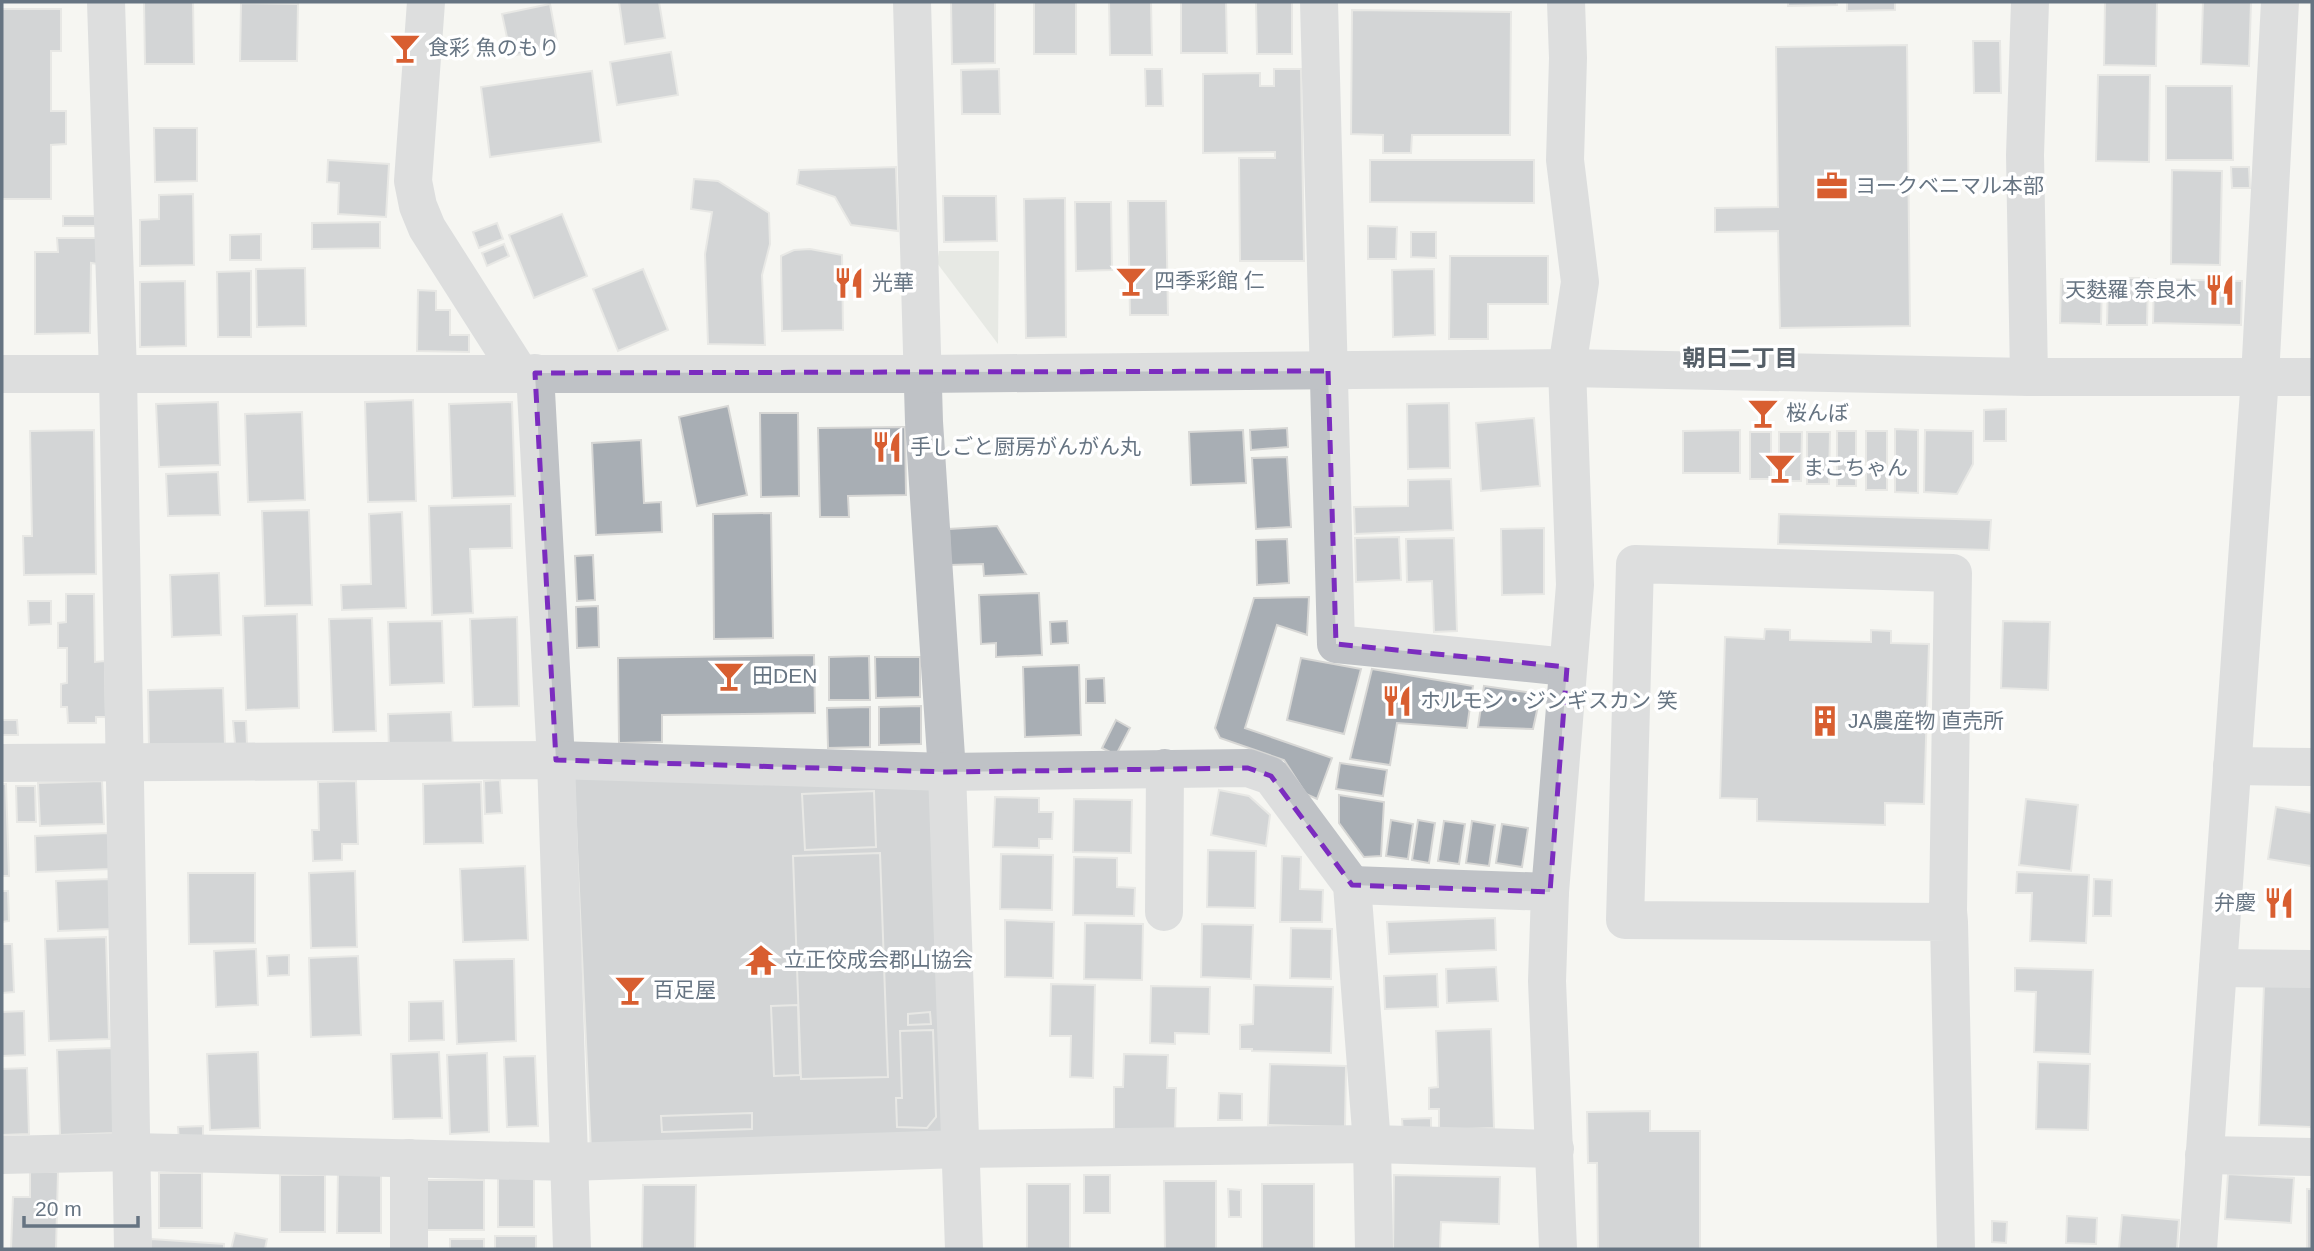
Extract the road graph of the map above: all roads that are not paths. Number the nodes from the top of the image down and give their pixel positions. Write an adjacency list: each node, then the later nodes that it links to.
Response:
1 (106, 2): 12 (street)
2 (426, 2): 10 (street)
3 (912, 2): 13 (street)
4 (1318, 2): 9 (street)
5 (1566, 2): 8 (street)
6 (2029, 2): 15 (street)
7 (2280, 2): 16 (street)
8 (1567, 368): 9 (street); 15 (street); 17 (street)
9 (1328, 371): 13 (street); 17 (street)
10 (528, 373): 12 (street); 13 (street); 18 (street)
11 (2, 374): 12 (street)
12 (118, 374): 19 (street)
13 (922, 374): 24 (street)
14 (2312, 376): 16 (street)
15 (2029, 377): 16 (street)
16 (2260, 377): 21 (street)
17 (1567, 667): 26 (street)
18 (556, 760): 19 (street); 24 (street); 39 (street)
19 (125, 762): 20 (street); 34 (street)
20 (2, 763)
21 (2232, 766): 22 (street); 29 (street)
22 (2312, 767)
23 (1165, 768): 24 (street); 25 (street); 27 (street)
24 (947, 772): 32 (street)
25 (1352, 886): 26 (street); 31 (street)
26 (1550, 892): 33 (street)
27 (1164, 912)
28 (1949, 922): 28 (street); 46 (street)
29 (2218, 968): 30 (street); 36 (street)
30 (2312, 969)
31 (1372, 1144): 32 (street); 33 (street); 44 (street)
32 (960, 1149): 39 (street); 43 (street)
33 (1555, 1149): 45 (street)
34 (132, 1152): 35 (street); 38 (street); 40 (street)
35 (2, 1155)
36 (2204, 1155): 37 (street); 47 (street)
37 (2312, 1157)
38 (409, 1158): 39 (street); 41 (street)
39 (569, 1162): 42 (street)
40 (133, 1249)
41 (409, 1249)
42 (572, 1249)
43 (964, 1249)
44 (1374, 1249)
45 (1558, 1249)
46 (1956, 1249)
47 (2197, 1249)

